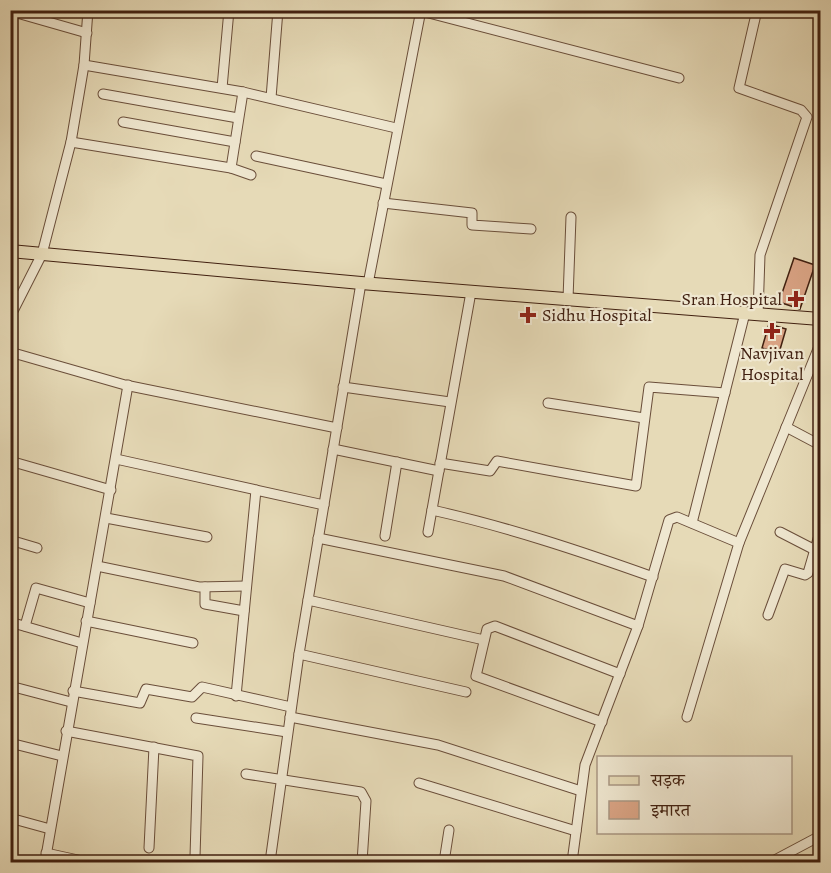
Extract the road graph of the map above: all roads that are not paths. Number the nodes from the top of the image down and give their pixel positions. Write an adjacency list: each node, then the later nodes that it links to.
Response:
1 (10, 10): 7 (street)
2 (88, 10): 7 (street)
3 (229, 10): 10 (street)
4 (278, 10): 13 (street)
5 (757, 10): 31 (street)
6 (421, 11): 9 (street); 16 (street)
7 (87, 33): 8 (street)
8 (84, 65): 10 (street); 17 (street)
9 (679, 78)
10 (222, 88): 11 (street)
11 (243, 92): 13 (street); 14 (street)
12 (103, 94): 14 (street)
13 (271, 98): 16 (street)
14 (238, 118): 18 (street)
15 (123, 122): 18 (street)
16 (396, 128): 22 (street)
17 (71, 142): 20 (street); 27 (street)
18 (235, 142): 20 (street)
19 (256, 156): 22 (street)
20 (231, 168): 21 (street)
21 (251, 175)
22 (386, 184): 23 (street)
23 (383, 203): 25 (street); 28 (street)
24 (571, 217): 30 (street)
25 (531, 229)
26 (10, 251): 27 (main road)
27 (42, 254): 28 (main road); 32 (street)
28 (364, 284): 29 (main road); 37 (street)
29 (471, 292): 30 (main road); 39 (street)
30 (568, 300): 31 (main road)
31 (751, 314): 33 (main road); 38 (street)
32 (10, 317)
33 (820, 319)
34 (820, 344): 42 (street)
35 (10, 352): 36 (street)
36 (128, 385): 43 (street); 46 (street)
37 (343, 387): 39 (street); 43 (street)
38 (725, 393): 41 (street); 55 (street)
39 (450, 402): 49 (street)
40 (548, 403): 41 (street)
41 (645, 418): 49 (street)
42 (786, 427): 44 (street); 63 (street)
43 (337, 428): 45 (street)
44 (820, 446)
45 (333, 449): 48 (street); 52 (street)
46 (116, 459): 50 (street); 51 (street)
47 (10, 461): 50 (street)
48 (397, 462): 49 (street); 59 (street)
49 (439, 467): 53 (street)
50 (111, 490): 54 (street)
51 (256, 490): 52 (street); 68 (street)
52 (324, 505): 61 (street)
53 (432, 510): 56 (street); 67 (street)
54 (106, 518): 60 (street); 66 (street)
55 (692, 523): 63 (street); 67 (street)
56 (428, 532)
57 (780, 532): 65 (street)
58 (820, 532): 65 (street)
59 (385, 536)
60 (207, 537)
61 (318, 538): 70 (street); 77 (street)
62 (10, 540): 64 (street)
63 (739, 543): 89 (street)
64 (37, 548)
65 (815, 550): 73 (street)
66 (97, 566): 69 (street); 71 (street)
67 (653, 577): 77 (street)
68 (246, 586): 69 (street); 72 (street)
69 (205, 587): 72 (street)
70 (308, 600): 78 (street); 81 (street)
71 (90, 603): 74 (street); 76 (street)
72 (244, 611): 86 (street)
73 (768, 615)
74 (86, 621): 79 (street); 80 (street)
75 (10, 622): 76 (street)
76 (25, 626): 79 (street)
77 (638, 626): 82 (street)
78 (484, 640): 82 (street); 91 (street)
79 (82, 643): 84 (street)
80 (193, 643)
81 (299, 654): 85 (street); 88 (street)
82 (621, 674): 91 (street)
83 (10, 686): 87 (street)
84 (73, 691): 86 (street); 87 (street)
85 (466, 692)
86 (236, 696): 88 (street)
87 (71, 702): 92 (street)
88 (290, 712): 93 (street); 100 (street)
89 (687, 717)
90 (196, 718): 93 (street)
91 (602, 722): 100 (street)
92 (66, 731): 95 (street); 96 (street)
93 (287, 732): 98 (street)
94 (10, 743): 96 (street)
95 (154, 747): 106 (street); 107 (street)
96 (62, 756): 102 (street)
97 (246, 774): 98 (street)
98 (280, 780): 110 (street); 111 (street)
99 (419, 783): 104 (street)
100 (581, 791): 104 (street)
101 (10, 818): 102 (street)
102 (50, 829): 108 (street)
103 (449, 830): 112 (street)
104 (576, 831): 113 (street)
105 (820, 836): 114 (street)
106 (149, 848)
107 (195, 857)
108 (46, 858): 109 (street)
109 (87, 862)
110 (270, 862)
111 (362, 862)
112 (444, 862)
113 (572, 862)
114 (771, 862)

